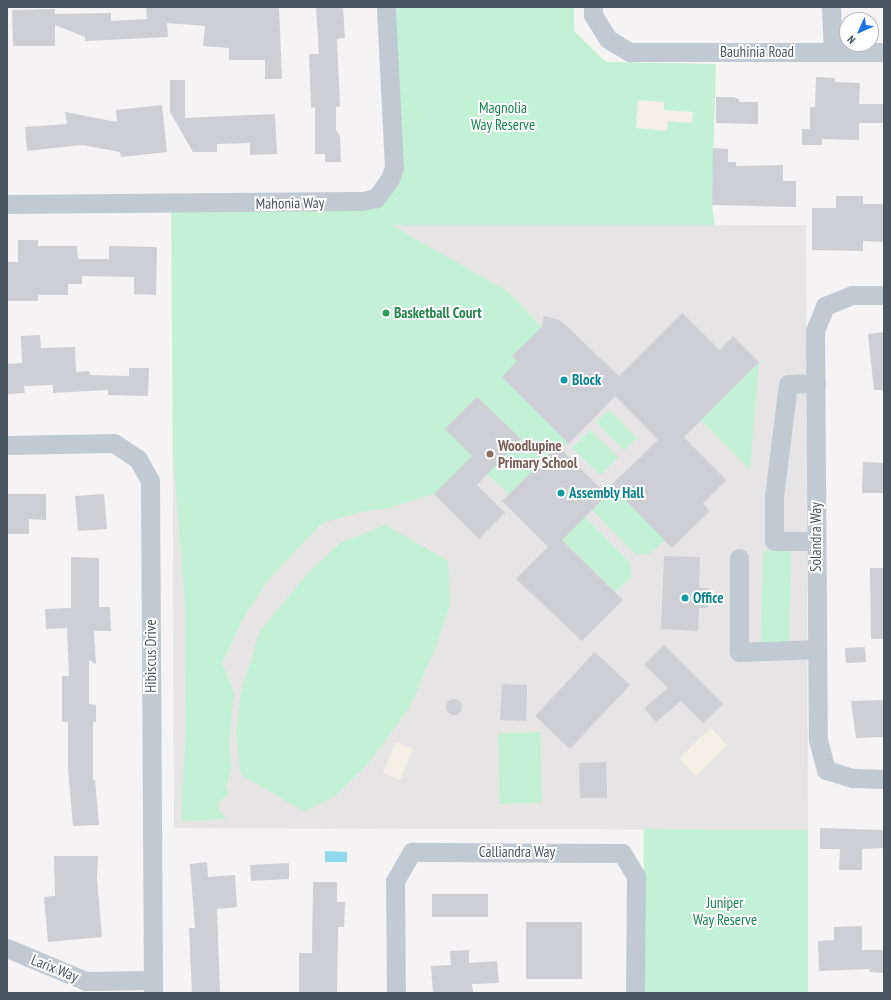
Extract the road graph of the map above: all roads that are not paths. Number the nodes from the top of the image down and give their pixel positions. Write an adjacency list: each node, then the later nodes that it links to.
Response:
1 (386, 7): 6 (street, Mahonia Way)
2 (593, 7): 4 (street, Bauhinia Road)
3 (831, 7): 4 (street)
4 (833, 52): 5 (street, Bauhinia Road)
5 (884, 52)
6 (7, 204)
7 (884, 295): 8 (street, Solandra Way)
8 (816, 383): 10 (street, Solandra Way); 10 (street)
9 (7, 445): 15 (street, Hibiscus Drive)
10 (816, 541): 12 (street, Solandra Way)
11 (739, 558): 12 (street)
12 (817, 649): 13 (street, Solandra Way)
13 (884, 779)
14 (7, 948): 15 (street, Larix Way)
15 (152, 986)
16 (396, 993): 17 (street, Calliandra Way)
17 (636, 993)

